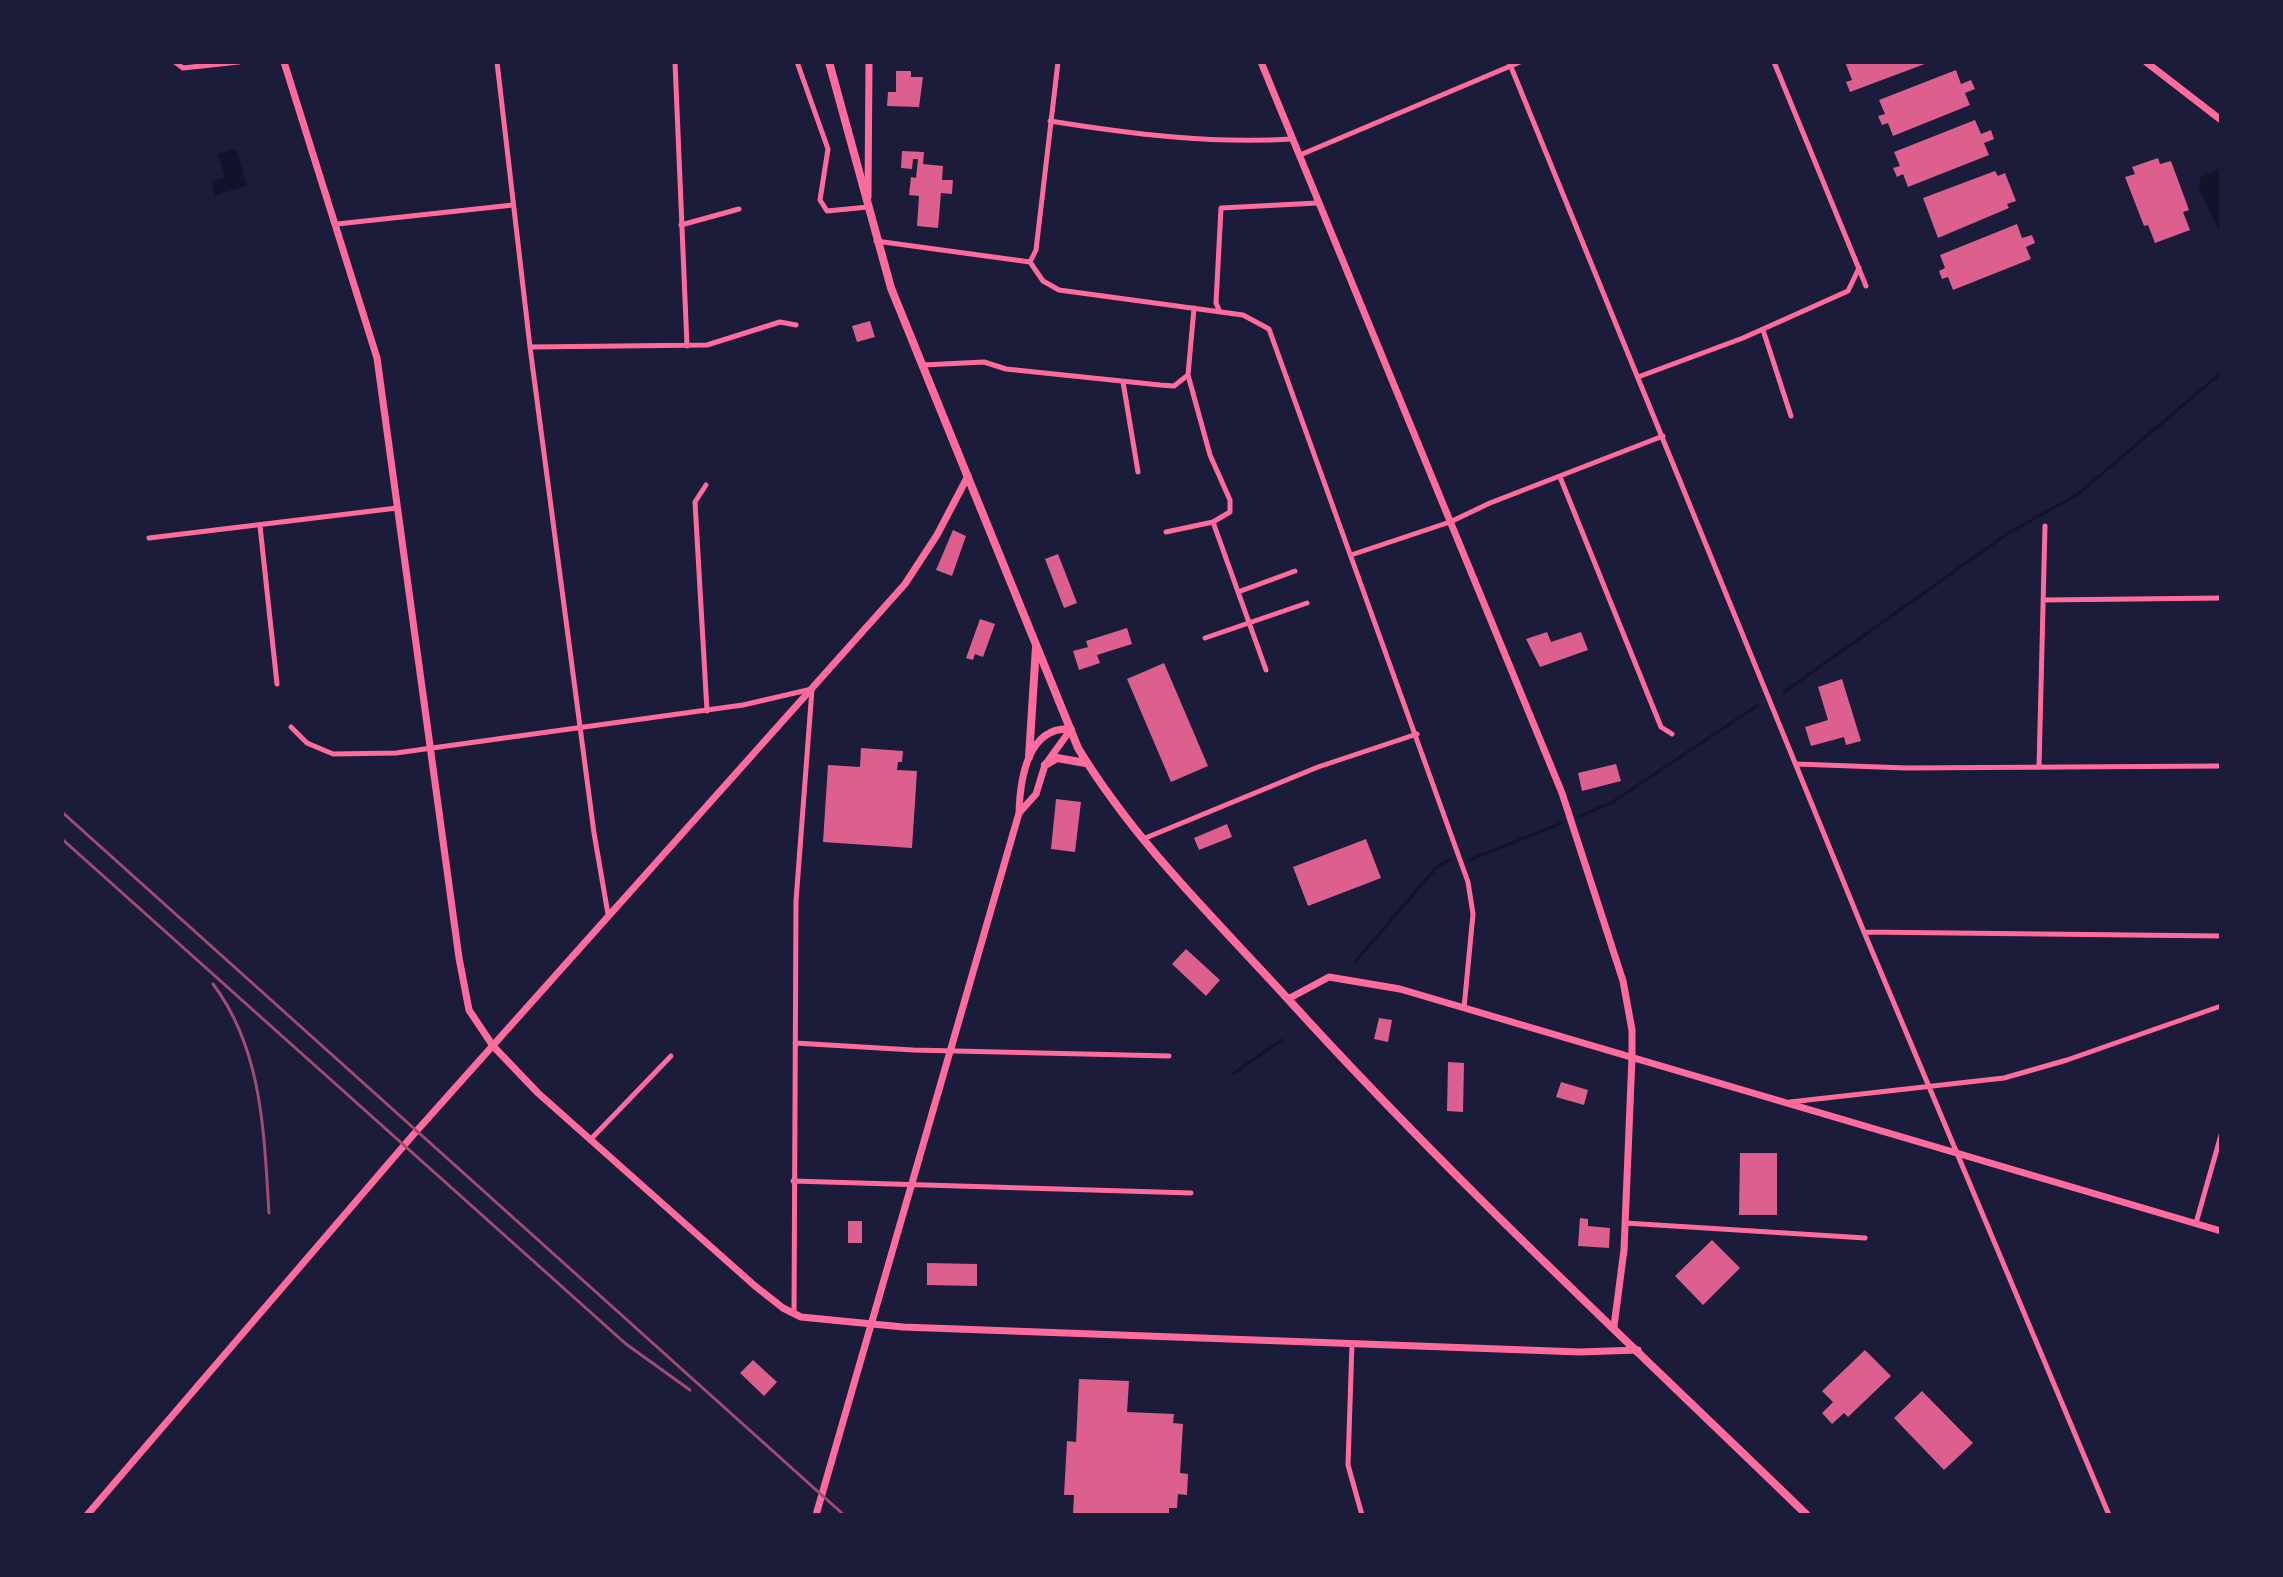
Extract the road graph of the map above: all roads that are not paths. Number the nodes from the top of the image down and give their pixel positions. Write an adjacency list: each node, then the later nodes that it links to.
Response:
1 (175, 62): 2 (street)
2 (239, 62)
3 (284, 62): 23 (main road)
4 (497, 62): 20 (street)
5 (675, 62): 24 (street)
6 (797, 62): 21 (street)
7 (829, 62): 21 (main road)
8 (869, 62): 21 (main road)
9 (1058, 62): 16 (street)
10 (1261, 62): 17 (main road)
11 (1520, 62): 14 (street)
12 (1774, 62): 27 (street)
13 (2146, 62): 15 (main road)
14 (1509, 64): 18 (street); 37 (street)
15 (2221, 120)
16 (1050, 121): 17 (street); 26 (street)
17 (1292, 139): 18 (main road)
18 (1299, 156): 19 (main road)
19 (1317, 203): 30 (street); 47 (main road)
20 (513, 205): 23 (street); 34 (street)
21 (868, 207): 25 (main road)
22 (739, 209): 24 (street)
23 (337, 224): 45 (main road)
24 (681, 225): 33 (street)
25 (876, 241): 26 (street); 35 (main road)
26 (1030, 262): 29 (street)
27 (1859, 268): 28 (street); 32 (street)
28 (1866, 286)
29 (1194, 308): 30 (street); 36 (street)
30 (1220, 313): 52 (street)
31 (796, 325): 33 (street)
32 (1763, 330): 37 (street); 39 (street)
33 (687, 346): 34 (street)
34 (530, 347): 66 (street)
35 (922, 365): 38 (street); 42 (main road)
36 (1188, 375): 38 (street); 46 (street)
37 (1638, 377): 40 (street)
38 (1123, 382): 41 (street)
39 (1791, 416)
40 (1663, 436): 43 (street); 73 (street)
41 (1138, 472)
42 (968, 476): 60 (main road); 63 (main road)
43 (1560, 477): 47 (street); 69 (street)
44 (706, 485): 64 (street)
45 (397, 508): 48 (street); 70 (main road)
46 (1213, 522): 50 (street); 54 (street)
47 (1450, 522): 52 (street); 90 (main road)
48 (260, 526): 51 (street); 62 (street)
49 (2045, 526): 56 (street)
50 (1166, 532)
51 (149, 538)
52 (1351, 555): 68 (street)
53 (1295, 571): 54 (street)
54 (1238, 592): 58 (street)
55 (2221, 598): 56 (street)
56 (2044, 600): 76 (street)
57 (1307, 603): 58 (street)
58 (1249, 624): 59 (street); 61 (street)
59 (1205, 638)
60 (1037, 642): 67 (main road); 71 (main road)
61 (1266, 670)
62 (277, 684)
63 (812, 689): 64 (street); 79 (main road); 85 (street)
64 (707, 711): 66 (street)
65 (291, 727): 70 (street)
66 (581, 729): 70 (street); 79 (street)
67 (1071, 729): 71 (main road); 72 (main road); 74 (main road)
68 (1417, 734): 78 (street); 84 (street)
69 (1672, 734)
70 (431, 750): 86 (main road)
71 (1029, 757): 77 (main road)
72 (1088, 764): 74 (main road); 78 (main road)
73 (1796, 764): 76 (street); 80 (street)
74 (1045, 765): 77 (main road)
75 (2221, 766): 76 (street)
76 (2039, 767)
77 (1019, 813): 87 (main road)
78 (1142, 839): 82 (main road)
79 (608, 914): 86 (main road)
80 (1864, 932): 81 (street); 91 (street)
81 (2221, 936)
82 (1288, 999): 84 (main road); 105 (main road)
83 (2221, 1006): 91 (street)
84 (1464, 1008): 90 (main road)
85 (794, 1043): 87 (street); 96 (street)
86 (493, 1046): 94 (main road); 108 (main road)
87 (950, 1049): 89 (street); 97 (main road)
88 (671, 1056): 94 (street)
89 (1169, 1056)
90 (1632, 1057): 92 (main road); 99 (main road)
91 (1932, 1087): 92 (street); 95 (street)
92 (1785, 1103): 95 (main road)
93 (2221, 1135): 100 (street)
94 (591, 1139): 103 (main road)
95 (1959, 1152): 100 (main road); 112 (street)
96 (793, 1181): 97 (street); 103 (street)
97 (913, 1185): 98 (street); 104 (main road)
98 (1191, 1193)
99 (1625, 1223): 102 (street); 105 (main road)
100 (2196, 1223): 101 (main road)
101 (2221, 1231)
102 (1865, 1238)
103 (794, 1314): 104 (main road)
104 (869, 1323): 106 (main road); 109 (main road)
105 (1614, 1326): 107 (main road)
106 (1352, 1343): 107 (main road); 110 (street)
107 (1638, 1350): 111 (main road)
108 (87, 1515)
109 (816, 1515)
110 (1362, 1515)
111 (1807, 1515)
112 (2109, 1515)

